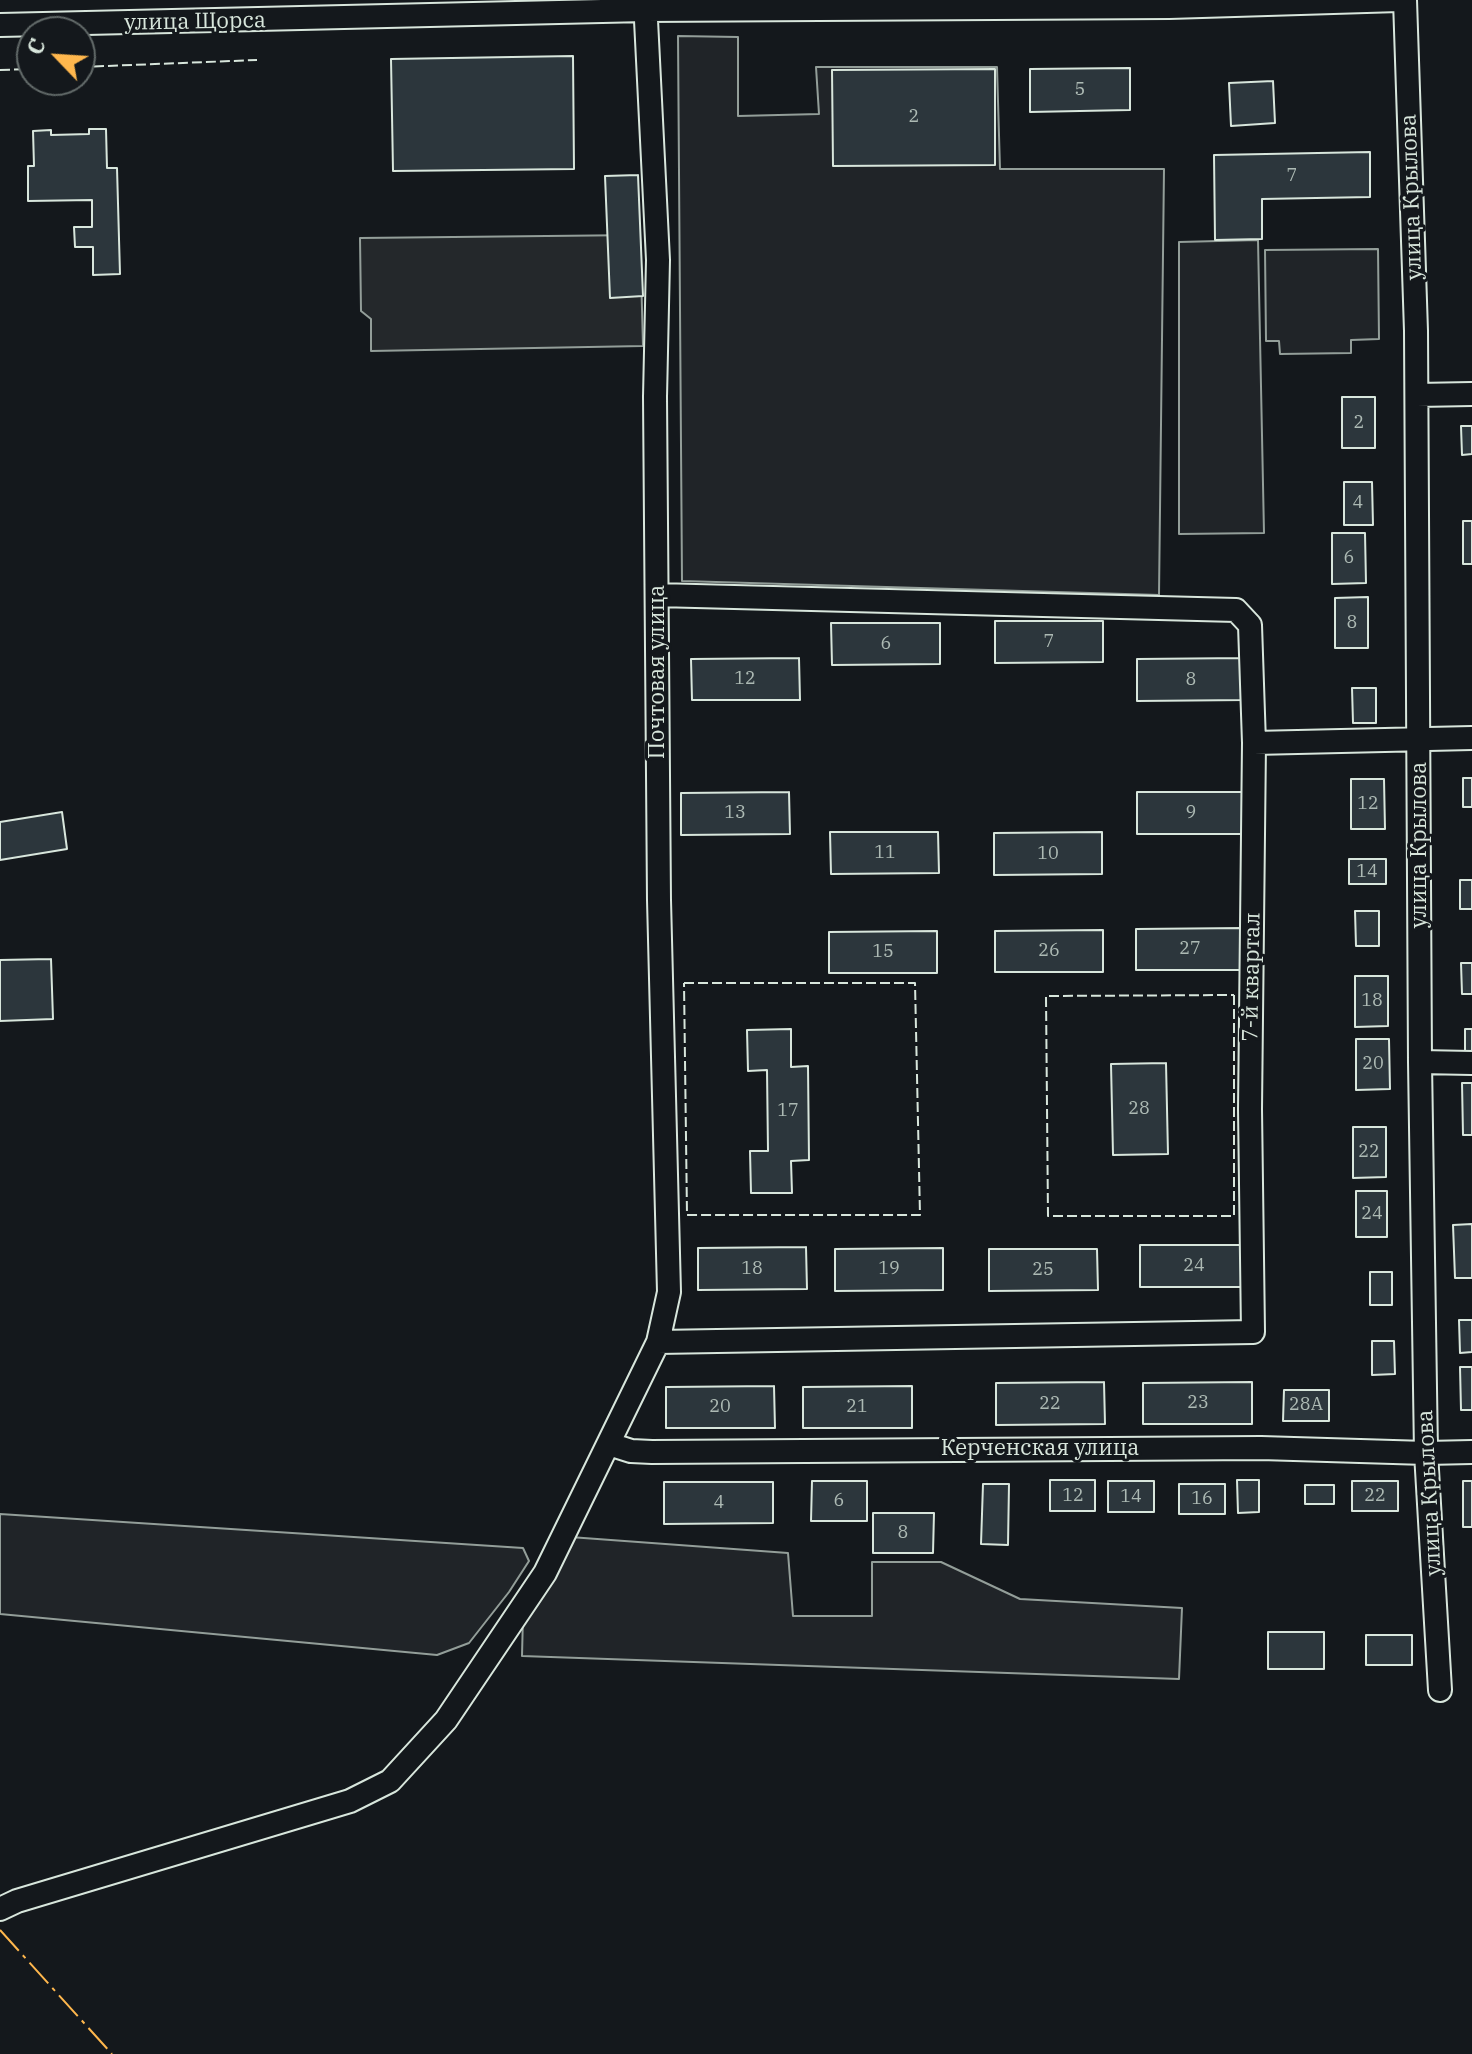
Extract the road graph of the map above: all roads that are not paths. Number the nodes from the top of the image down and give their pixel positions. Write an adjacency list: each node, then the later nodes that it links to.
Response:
1 (1402, 0): 2 (street, улица Щорса); 6 (street, улица Крылова)
2 (1076, 4): 3 (street, улица Щорса)
3 (645, 5): 4 (street, улица Щорса); 7 (street, Почтовая улица)
4 (0, 25)
5 (1472, 394): 6 (street)
6 (1417, 395): 8 (street, улица Крылова)
7 (657, 595): 10 (street, 7-й квартал); 13 (street, Почтовая улица)
8 (1420, 738): 9 (street); 10 (street); 11 (street, улица Крылова)
9 (1472, 738)
10 (1254, 743): 13 (street, 7-й квартал)
11 (1420, 1062): 12 (street); 16 (street, улица Крылова)
12 (1472, 1063)
13 (658, 1342): 14 (street, Почтовая улица)
14 (609, 1444): 16 (street, Керченская улица); 18 (street, Почтовая улица)
15 (1472, 1452): 16 (street, Керченская улица)
16 (1426, 1453): 17 (street, улица Крылова)
17 (1440, 1690)
18 (0, 1909)

